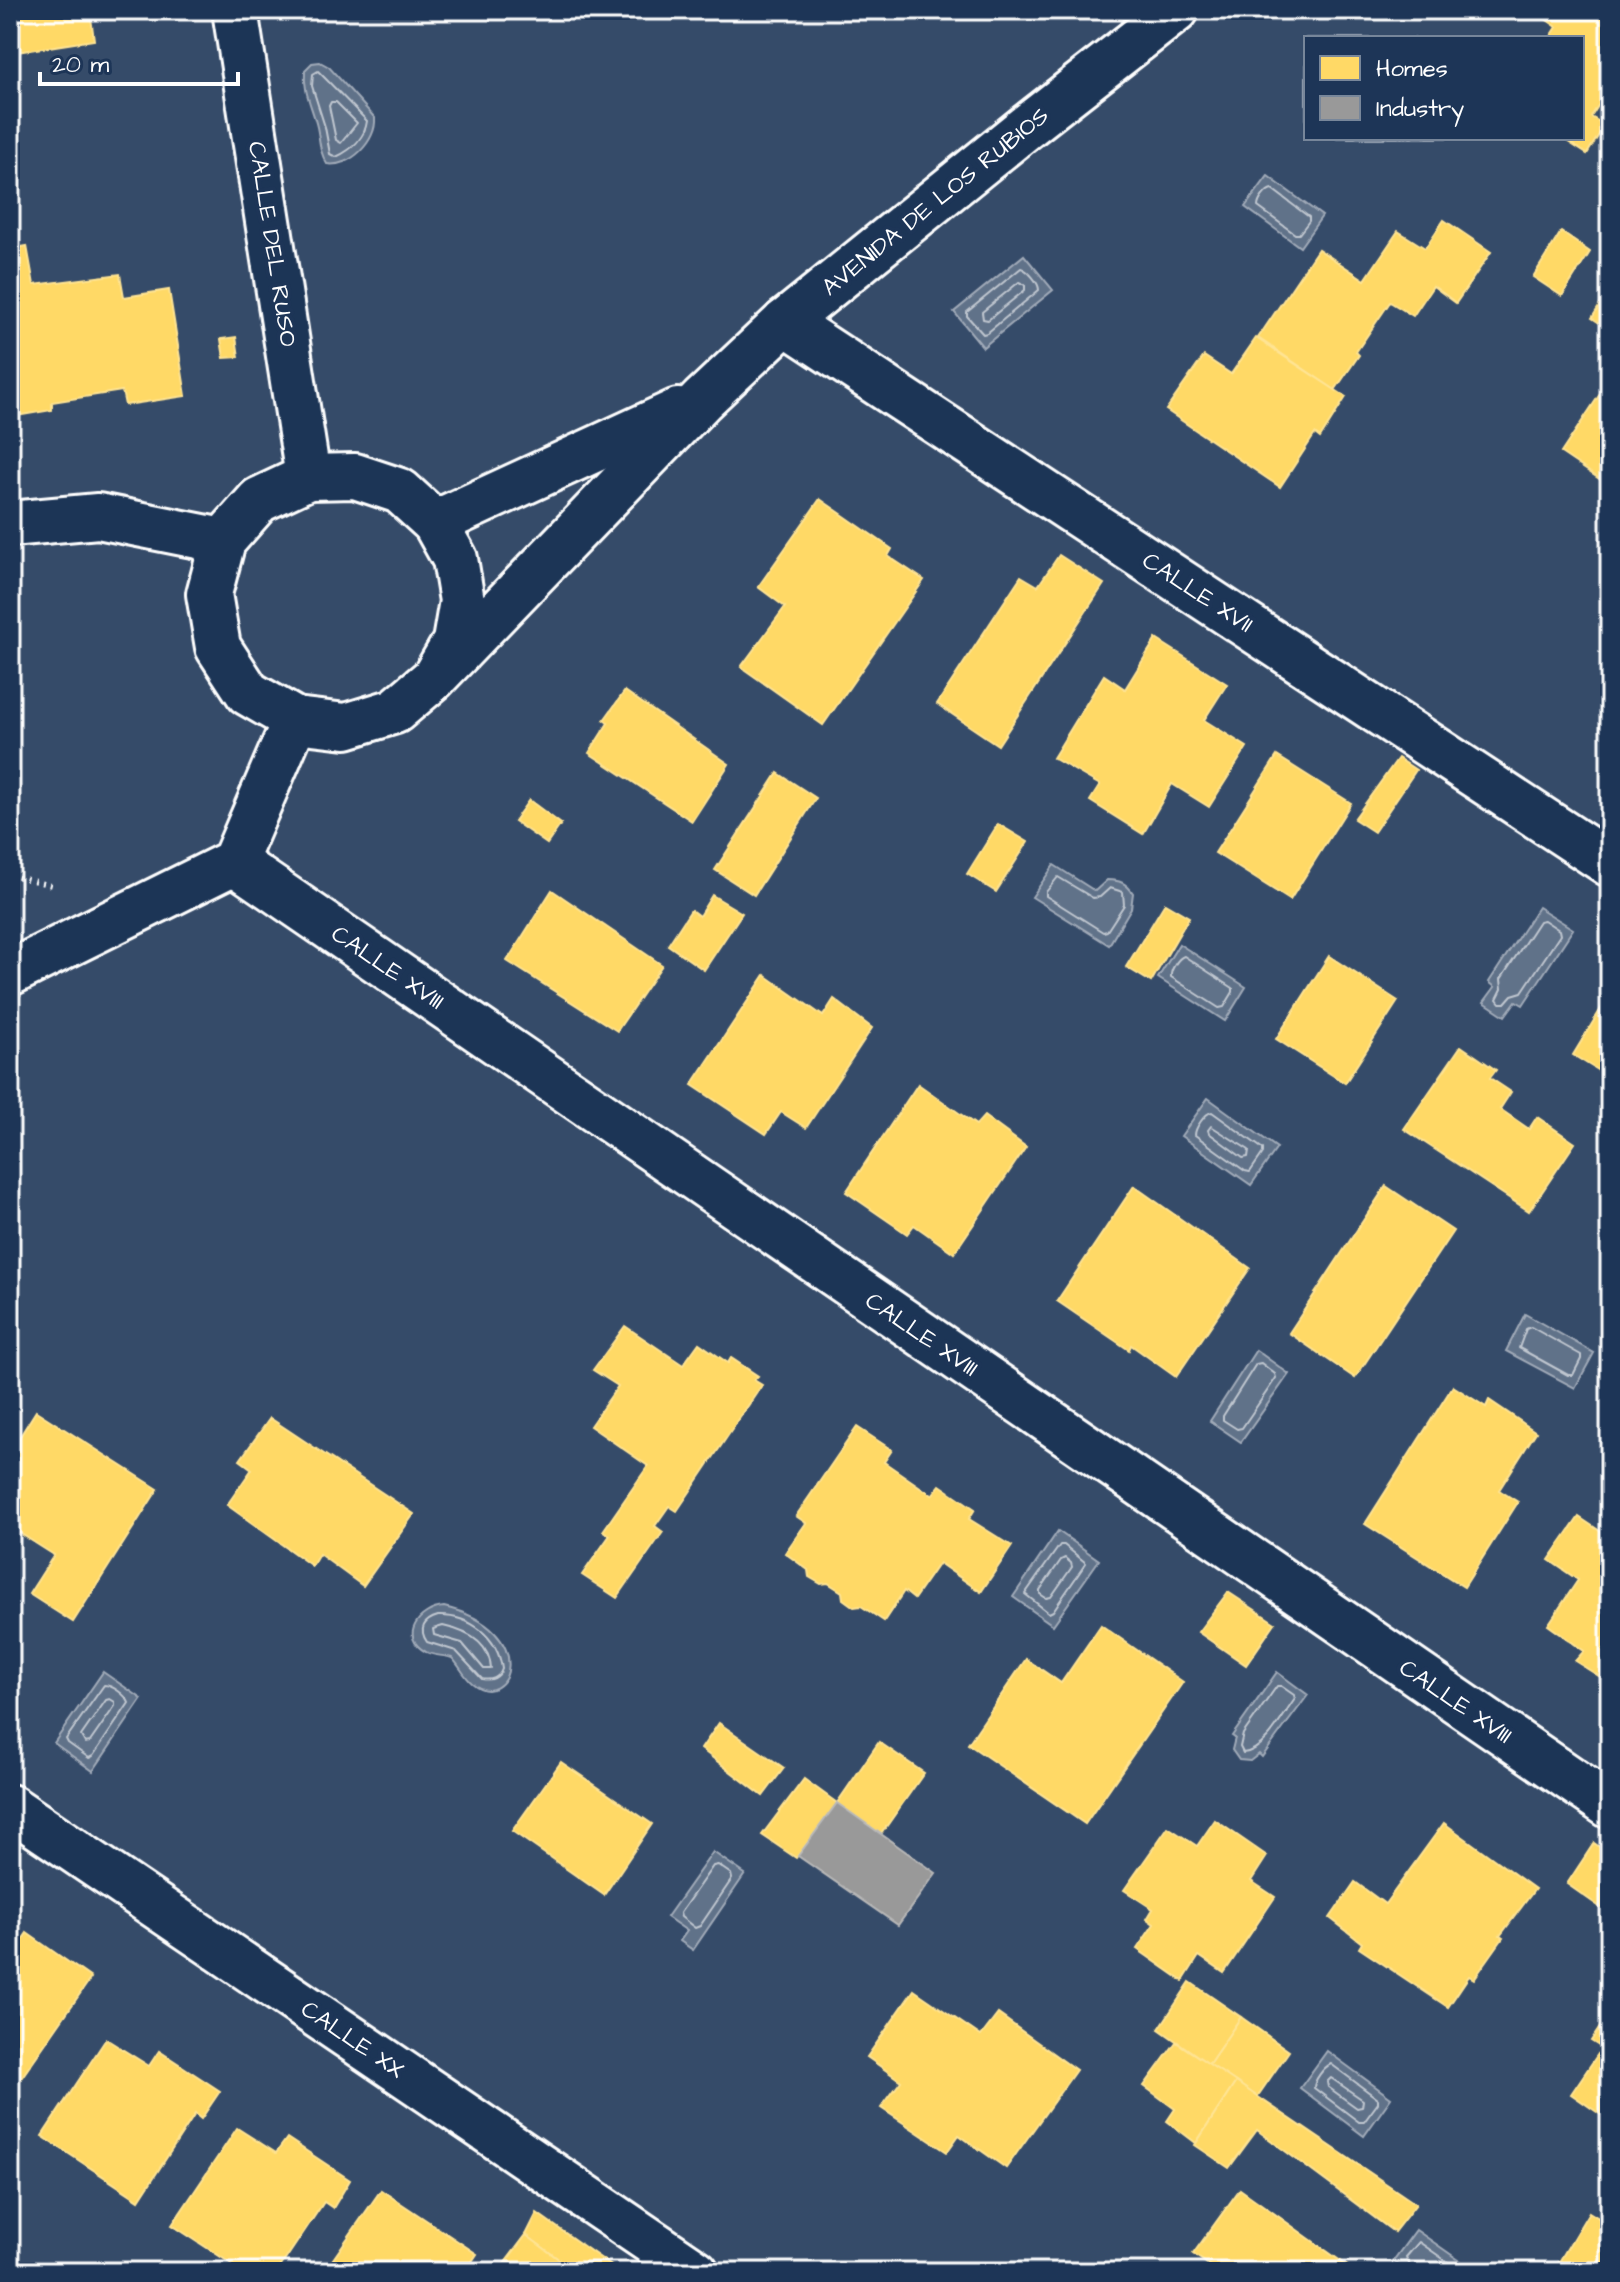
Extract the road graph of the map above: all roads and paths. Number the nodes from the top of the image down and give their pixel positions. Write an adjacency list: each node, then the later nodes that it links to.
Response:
1 (235, 10): 5 (street, CALLE DEL RUSO)
2 (1176, 10): 3 (street, AVENIDA DE LOS RUBIOS)
3 (785, 322): 4 (street, AVENIDA DE LOS RUBIOS); 12 (street, CALLE XVII)
4 (702, 400): 6 (street, AVENIDA DE LOS RUBIOS); 9 (street, AVENIDA DE LOS RUBIOS)
5 (308, 477): 6 (street, AVENIDA DE LOS RUBIOS); 8 (street, AVENIDA DE LOS RUBIOS)
6 (435, 523): 9 (street, AVENIDA DE LOS RUBIOS)
7 (10, 524): 8 (street)
8 (223, 541): 10 (street, AVENIDA DE LOS RUBIOS)
9 (434, 678): 10 (street, AVENIDA DE LOS RUBIOS)
10 (295, 720): 11 (street)
11 (234, 862): 13 (street); 14 (street, CALLE XVIII)
12 (1610, 864)
13 (10, 973)
14 (1610, 1806)
15 (10, 1807): 16 (street, CALLE XX)
16 (696, 2272)

